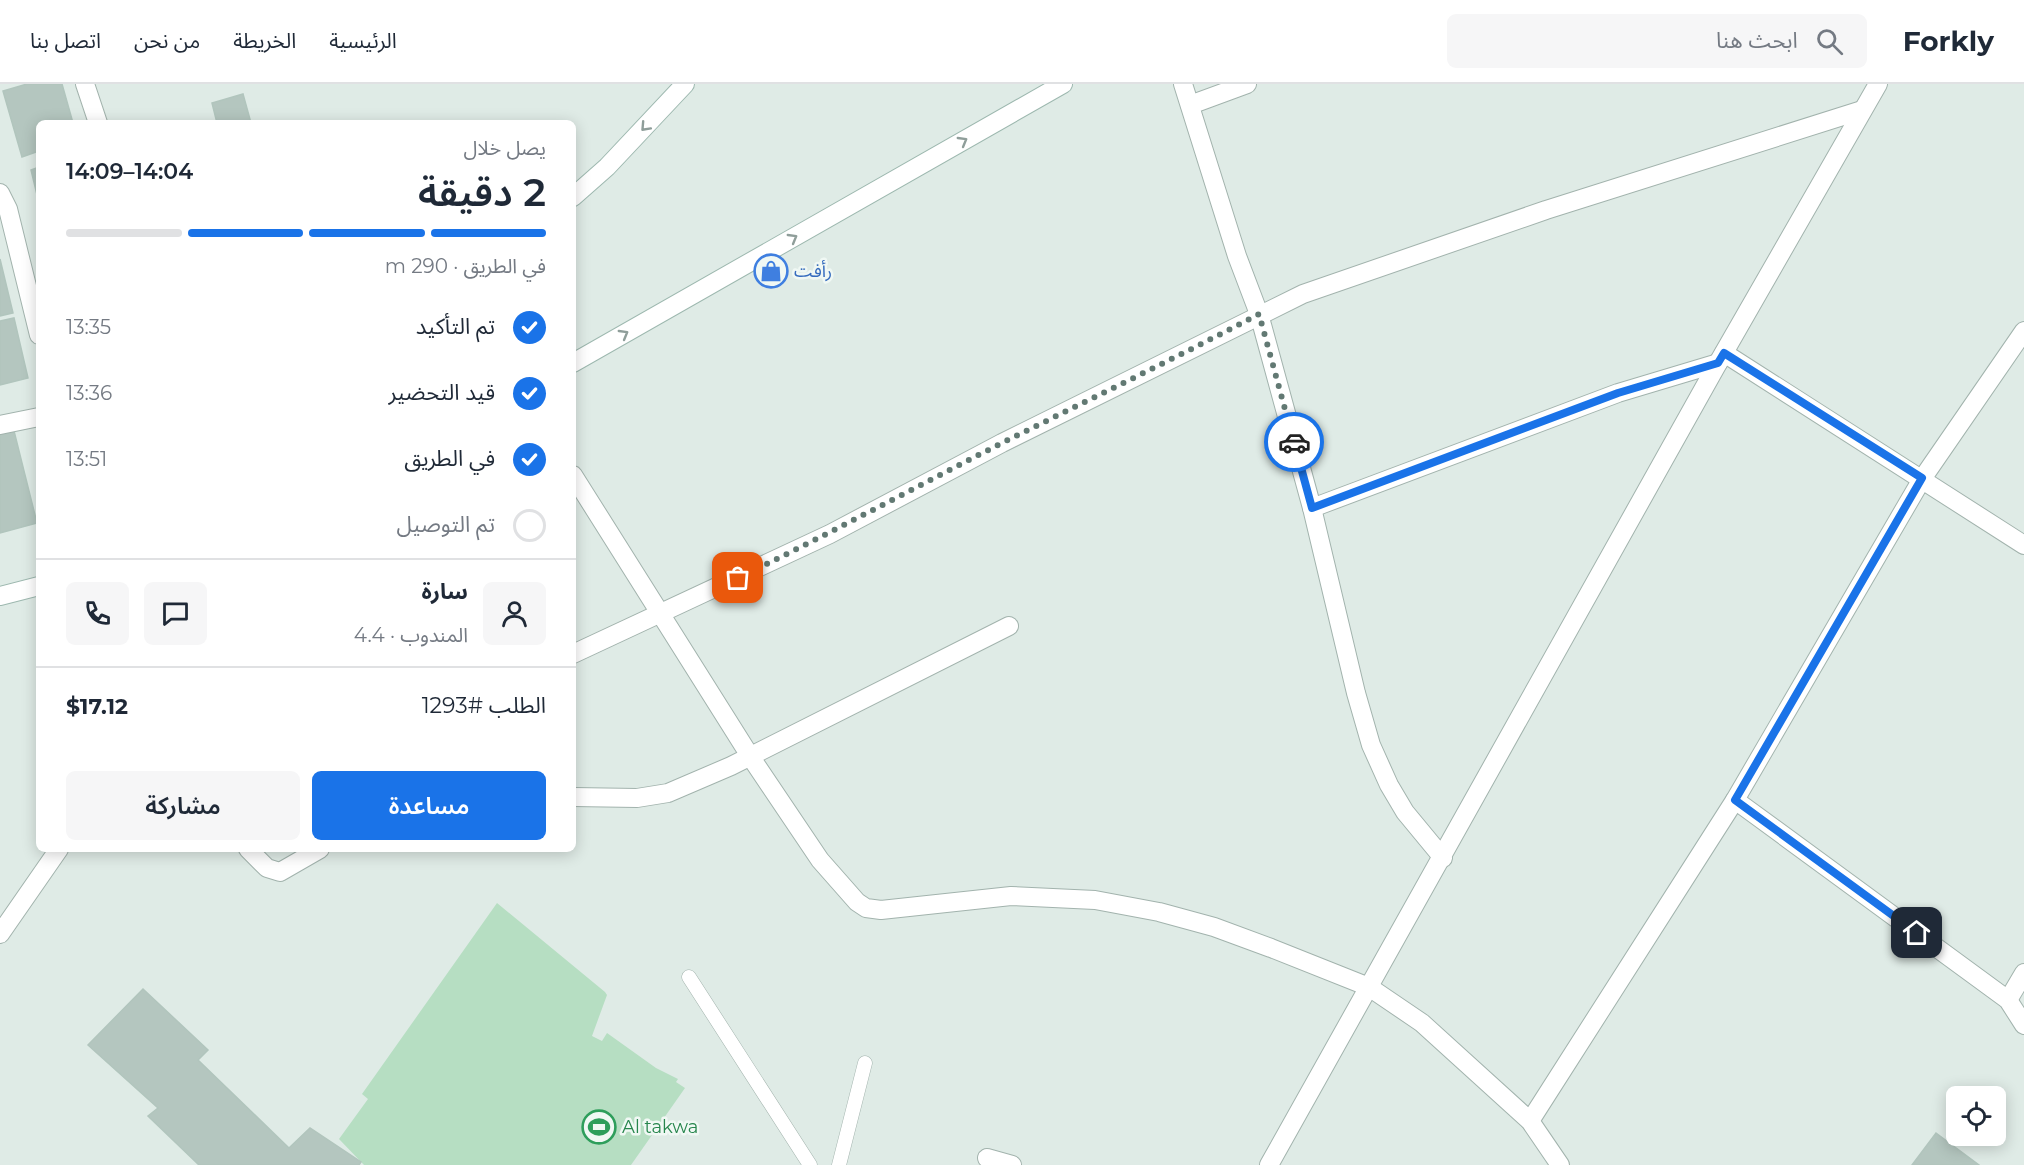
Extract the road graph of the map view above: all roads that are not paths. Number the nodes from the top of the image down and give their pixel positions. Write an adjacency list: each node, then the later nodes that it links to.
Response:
1 (85, 84): 9 (street)
2 (685, 84): 11 (street, one-way to 11)
3 (1063, 84): 16 (street, one-way to 3)
4 (1183, 84): 7 (street)
5 (1247, 84): 7 (street)
6 (1875, 85): 8 (street)
7 (1190, 105): 12 (street)
8 (1862, 110): 12 (street); 15 (street)
9 (97, 120)
10 (0, 193): 13 (street)
11 (576, 194)
12 (1259, 314): 21 (street); 25 (street)
13 (36, 323)
14 (2024, 331): 19 (street)
15 (1721, 358): 19 (street); 21 (street); 34 (street)
16 (576, 361)
17 (36, 418): 18 (street)
18 (0, 425)
19 (1922, 478): 22 (street); 30 (street)
20 (576, 480): 25 (street)
21 (1312, 508): 34 (street)
22 (2024, 545)
23 (36, 587): 24 (street)
24 (0, 596)
25 (660, 614): 27 (street); 28 (street)
26 (1009, 626): 28 (street)
27 (576, 653)
28 (750, 756): 29 (street); 39 (street)
29 (576, 797)
30 (1735, 800): 40 (street); 43 (street)
31 (56, 852): 35 (street)
32 (251, 852): 33 (street)
33 (315, 852)
34 (1443, 858): 39 (street)
35 (5, 914): 36 (street)
36 (0, 934)
37 (2024, 973): 40 (street)
38 (689, 977): 45 (lane)
39 (1369, 987): 43 (street); 48 (street)
40 (2008, 1000): 41 (street)
41 (2024, 1025)
42 (865, 1062): 46 (lane)
43 (1530, 1121): 49 (street)
44 (987, 1158): 47 (street)
45 (810, 1165)
46 (839, 1165)
47 (1012, 1165)
48 (1269, 1165)
49 (1560, 1165)

